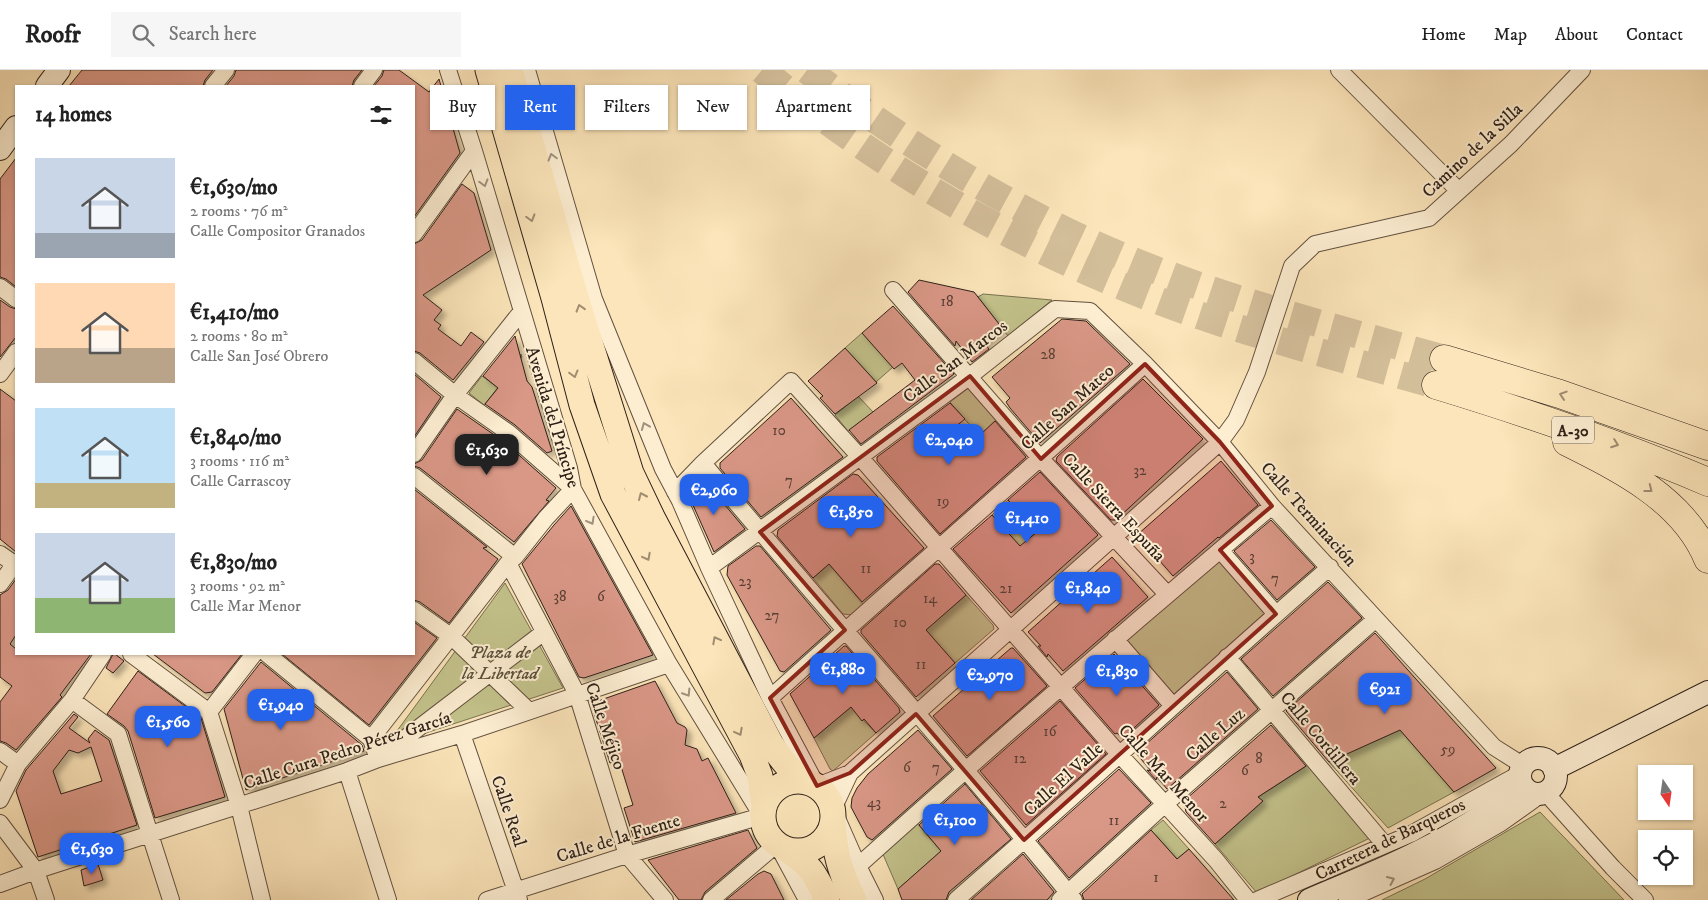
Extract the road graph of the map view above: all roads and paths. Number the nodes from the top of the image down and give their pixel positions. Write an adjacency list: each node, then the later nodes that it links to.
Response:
1 (226, 70): 9 (street)
2 (374, 70): 10 (street)
3 (448, 70): 13 (street, Avenida del Príncipe)
4 (488, 70): 94 (main road, Avenida del Príncipe, one-way to 94)
5 (510, 70): 90 (main road, one-way to 5)
6 (527, 70): 39 (street, one-way to 6)
7 (1339, 70): 14 (street)
8 (1582, 70): 14 (street, Camino de la Silla)
9 (215, 85)
10 (363, 85)
11 (15, 128): 12 (main road)
12 (0, 149)
13 (474, 151): 15 (street); 20 (street, Avenida del Príncipe, one-way to 20)
14 (1459, 191): 30 (street, Camino de la Silla)
15 (415, 233)
16 (0, 287): 18 (street)
17 (893, 290): 26 (street, Calle Sierra Espuña)
18 (15, 298)
19 (1056, 309): 24 (street, Calle Terminación); 26 (street, Calle San Marcos)
20 (521, 312): 28 (street); 38 (street, Avenida del Príncipe)
21 (15, 353): 25 (street)
22 (1444, 359): 31 (highway, A-30, one-way to 22)
23 (415, 362): 28 (street)
24 (1145, 364): 30 (street, Calle Terminación); 34 (street, Calle San Mateo)
25 (0, 374)
26 (970, 376): 33 (street, Calle San Marcos); 34 (street, Calle Sierra Espuña)
27 (1436, 385): 29 (highway, A-30)
28 (456, 394): 32 (street); 38 (street)
29 (1484, 399): 37 (highway, A-30, one-way to 37); 46 (highway, one-way to 46)
30 (1220, 442): 40 (street, Calle Terminación); 42 (street, Camino de la Silla)
31 (1708, 446)
32 (415, 453)
33 (859, 456): 35 (street, Calle Mar Menor); 41 (street, Calle San Marcos); 43 (street, Calle Mar Menor)
34 (1041, 458): 42 (street, Calle Sierra Espuña); 43 (street, Calle San Mateo)
35 (703, 463): 39 (street); 41 (street)
36 (415, 477): 47 (street)
37 (1708, 482)
38 (573, 489): 47 (street); 67 (street, Avenida del Príncipe, one-way to 67)
39 (675, 492): 50 (street)
40 (1272, 506): 44 (street); 51 (street, Calle Terminación)
41 (760, 532): 50 (street, Calle San Marcos); 57 (street)
42 (1114, 536): 53 (street, Calle Sierra Espuña); 58 (street, Camino de la Silla)
43 (938, 547): 57 (street, Calle San Mateo); 58 (street, Calle Mar Menor)
44 (1220, 550): 53 (street); 55 (street)
45 (0, 554): 48 (street)
46 (1708, 559)
47 (511, 560): 59 (street, Calle Méjico); 60 (street)
48 (15, 563)
49 (15, 565): 52 (street)
50 (709, 568): 72 (street)
51 (1330, 568): 55 (street, Calle El Valle); 56 (street, Calle Terminación)
52 (0, 584)
53 (1167, 594): 61 (street)
54 (415, 611): 60 (street)
55 (1276, 614): 66 (street, Calle El Valle)
56 (1376, 620): 77 (street, Calle Luz); 89 (street, Calle Terminación)
57 (845, 630): 72 (street, Calle San Mateo); 78 (street)
58 (1011, 630): 69 (street, Calle Mar Menor); 78 (street, Camino de la Silla)
59 (544, 632): 68 (street); 71 (street, Calle Méjico)
60 (452, 637): 68 (street); 80 (street)
61 (1115, 638): 69 (street); 74 (street)
62 (102, 655): 73 (street)
63 (132, 655): 76 (street)
64 (253, 655): 76 (street)
65 (268, 655): 80 (street)
66 (1227, 657): 74 (street, Calle El Valle); 77 (street, Calle Cordillera)
67 (669, 664): 71 (street, Calle Cura Pedro Pérez García); 94 (street, Avenida del Príncipe, one-way to 94)
68 (490, 674): 75 (street); 83 (street)
69 (1061, 687): 82 (street, Calle Mar Menor); 85 (street)
70 (1708, 692): 86 (main road)
71 (577, 694): 75 (street, Calle Cura Pedro Pérez García); 101 (street, Calle Méjico)
72 (770, 698): 90 (street)
73 (72, 700): 84 (street); 97 (street)
74 (1174, 706): 82 (street, Calle El Valle)
75 (528, 711): 79 (street, Calle Cura Pedro Pérez García)
76 (209, 712): 93 (street)
77 (1272, 712): 92 (street, Calle Luz); 99 (street, Calle Cordillera)
78 (916, 714): 85 (street); 88 (street, Camino de la Silla)
79 (462, 734): 83 (street, Calle Cura Pedro Pérez García); 105 (street, Calle Real)
80 (371, 739): 83 (street)
81 (0, 751): 84 (street)
82 (1120, 755): 92 (street, Calle Mar Menor); 98 (street, Calle El Valle)
83 (378, 759): 87 (street, Calle Cura Pedro Pérez García)
84 (18, 764): 91 (street)
85 (965, 769): 98 (street); 102 (street)
86 (1554, 769): 89 (main road); 89 (main road)
87 (346, 771): 93 (street, Calle Cura Pedro Pérez García); 110 (street)
88 (850, 773): 90 (street); 95 (street)
89 (1531, 782): 99 (street, Carretera de Barqueros); 121 (main road, Carretera de Barqueros); 122 (street, Carretera de Barqueros, one-way to 89); 123 (street, Calle Terminación)
90 (812, 784): 94 (main road); 95 (main road)
91 (0, 800)
92 (1166, 804): 106 (street, Calle Luz); 119 (street, Calle Mar Menor)
93 (239, 806): 97 (street, Calle Cura Pedro Pérez García); 109 (street)
94 (763, 811): 100 (main road); 101 (street, Calle de la Fuente)
95 (833, 815): 100 (main road); 102 (street); 116 (main road)
96 (0, 823): 103 (street)
97 (149, 836): 103 (street, Calle Cura Pedro Pérez García); 108 (street)
98 (1024, 840): 106 (street); 118 (street, Calle El Valle)
99 (1385, 845): 120 (street, Carretera de Barqueros)
100 (782, 847): 113 (street); 114 (street); 115 (main road)
101 (627, 855): 105 (street, Calle de la Fuente); 112 (street, Calle Méjico)
102 (858, 866): 117 (street)
103 (36, 871): 104 (street, Calle Cura Pedro Pérez García); 107 (street)
104 (0, 884)
105 (517, 895): 111 (street, Calle de la Fuente)
106 (1067, 898)
107 (46, 900)
108 (171, 900)
109 (262, 900)
110 (388, 900)
111 (487, 900)
112 (665, 900)
113 (711, 900)
114 (807, 900)
115 (828, 900)
116 (854, 900)
117 (875, 900)
118 (956, 900)
119 (1248, 900)
120 (1258, 900)
121 (1309, 900)
122 (1347, 900)
123 (1645, 900)

